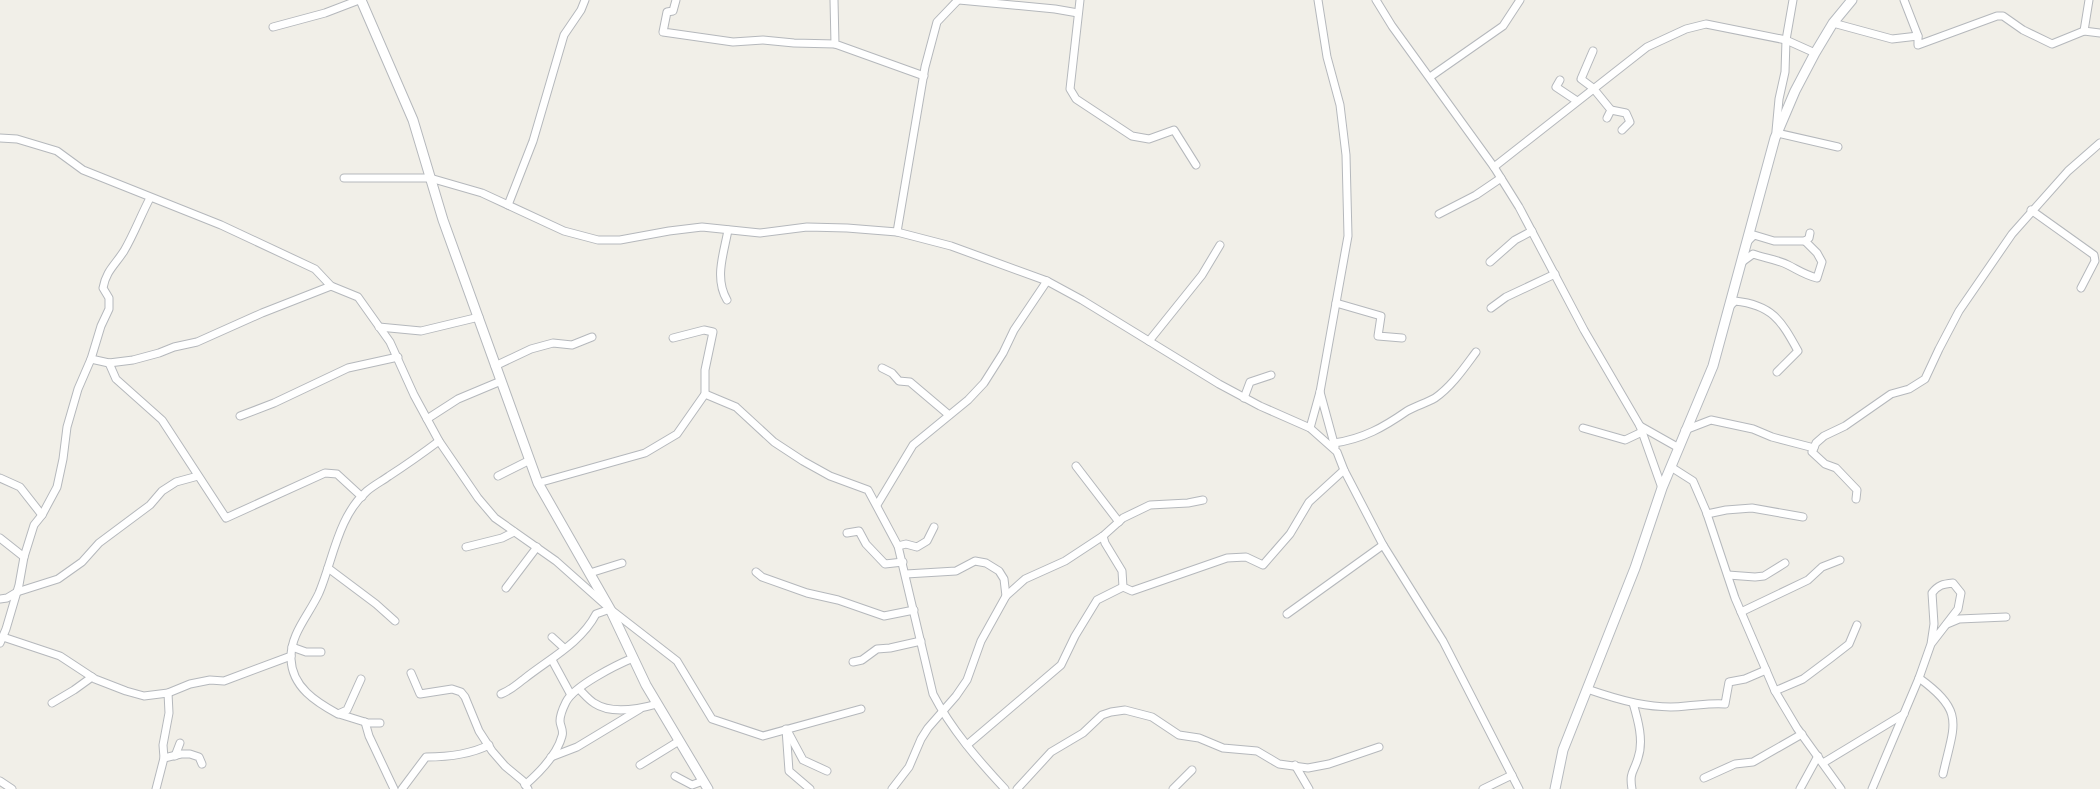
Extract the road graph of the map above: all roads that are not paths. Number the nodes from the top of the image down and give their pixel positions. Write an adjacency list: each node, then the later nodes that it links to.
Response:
1 (360, 0): 16 (street); 39 (street)
2 (585, 0): 42 (street)
3 (676, 0): 21 (street)
4 (834, 0): 21 (street)
5 (959, 0): 14 (street); 24 (street)
6 (1080, 0): 14 (street)
7 (1318, 0): 59 (street)
8 (1376, 0): 25 (street)
9 (1520, 0): 25 (street)
10 (1793, 0): 20 (street)
11 (1852, 0): 15 (street)
12 (1904, 0): 19 (street)
13 (2089, 0): 17 (street)
14 (1078, 14): 36 (street)
15 (1833, 23): 19 (street); 23 (street)
16 (273, 27)
17 (2084, 31): 18 (street); 19 (street)
18 (2100, 33)
19 (1918, 36)
20 (1786, 40): 23 (street); 27 (street); 32 (street)
21 (835, 44): 24 (street)
22 (1593, 52): 27 (street)
23 (1815, 53): 32 (street)
24 (924, 76): 47 (street)
25 (1430, 77): 37 (street)
26 (1560, 80): 28 (street)
27 (1593, 88): 28 (street); 29 (street)
28 (1577, 101): 37 (street)
29 (1611, 110): 30 (street); 31 (street)
30 (1607, 118)
31 (1622, 130)
32 (1776, 135): 35 (street); 49 (street)
33 (0, 138): 41 (street)
34 (2100, 143): 43 (street)
35 (1838, 147)
36 (1196, 165)
37 (1494, 167): 40 (street)
38 (344, 178): 39 (street)
39 (430, 178): 42 (street); 62 (street)
40 (1501, 178): 44 (street); 46 (street)
41 (150, 198): 56 (street); 70 (street)
42 (508, 205): 45 (street)
43 (2031, 210): 57 (street); 90 (street)
44 (1439, 214)
45 (728, 230): 47 (street); 58 (street)
46 (1532, 231): 52 (street); 54 (street)
47 (897, 232): 55 (street)
48 (1810, 233): 50 (street)
49 (1748, 241): 50 (street); 53 (street)
50 (1805, 241): 53 (street)
51 (1220, 245): 67 (street)
52 (1490, 262)
53 (1742, 262): 60 (street)
54 (1555, 274): 61 (street); 85 (street)
55 (1047, 281): 67 (street); 80 (street)
56 (331, 286): 63 (street); 71 (street)
57 (2081, 288)
58 (727, 300)
59 (1336, 303): 66 (street); 77 (street)
60 (1730, 306): 74 (street); 86 (street)
61 (1491, 308)
62 (479, 317): 63 (street); 72 (street)
63 (379, 327): 69 (street)
64 (592, 337): 72 (street)
65 (672, 338): 78 (street)
66 (1402, 338)
67 (1149, 341): 79 (street)
68 (1476, 352): 88 (street)
69 (398, 357): 81 (street); 82 (street)
70 (91, 359): 71 (street); 106 (street)
71 (109, 362): 96 (street)
72 (496, 366): 76 (street)
73 (882, 368): 80 (street)
74 (1777, 372)
75 (1271, 375): 79 (street)
76 (501, 381): 82 (street); 92 (street)
77 (1320, 392): 83 (street); 88 (street)
78 (705, 394): 99 (street); 104 (street)
79 (1244, 398): 83 (street)
80 (949, 415): 104 (street)
81 (240, 416)
82 (427, 419): 87 (street)
83 (1310, 428): 91 (street)
84 (1584, 428): 85 (street)
85 (1641, 429): 89 (street); 100 (street)
86 (1685, 430): 89 (street); 90 (street)
87 (439, 441): 101 (street); 110 (street)
88 (1334, 443): 91 (street)
89 (1679, 448): 94 (street)
90 (1814, 448): 102 (street)
91 (1337, 452): 95 (street)
92 (530, 460): 97 (street); 99 (street)
93 (1076, 466): 108 (street)
94 (1671, 467): 100 (street); 105 (street)
95 (1344, 470): 115 (street); 128 (street)
96 (198, 476): 101 (street); 130 (street)
97 (498, 476)
98 (0, 478): 106 (street)
99 (538, 483): 125 (street)
100 (1662, 488): 158 (street)
101 (362, 497): 123 (street)
102 (1856, 499)
103 (1203, 500): 108 (street)
104 (877, 505): 114 (street)
105 (1707, 514): 107 (street); 127 (street)
106 (42, 515): 118 (street)
107 (1803, 517)
108 (1119, 522): 112 (street)
109 (934, 527): 114 (street)
110 (514, 532): 116 (street); 117 (street)
111 (847, 533): 120 (street)
112 (1103, 536): 128 (street); 131 (street)
113 (0, 538): 118 (street)
114 (898, 546): 120 (street)
115 (1383, 546): 136 (street); 190 (street)
116 (466, 547)
117 (537, 547): 129 (street); 133 (street)
118 (24, 557): 130 (street)
119 (1840, 560): 135 (street)
120 (903, 562): 126 (street)
121 (622, 563): 125 (street)
122 (1785, 563): 127 (street)
123 (328, 568): 138 (street); 145 (street)
124 (756, 572): 134 (street)
125 (590, 574): 133 (street)
126 (906, 574): 131 (street); 134 (street)
127 (1728, 575): 135 (street)
128 (1123, 587): 177 (street)
129 (506, 588)
130 (17, 592): 132 (street); 142 (street)
131 (1006, 596): 168 (street)
132 (0, 599)
133 (610, 609): 146 (street); 149 (street); 173 (street)
134 (914, 610): 143 (street)
135 (1741, 612): 152 (street)
136 (1287, 614)
137 (2006, 617): 139 (street)
138 (395, 621)
139 (1946, 624): 144 (street); 144 (street)
140 (1858, 625): 159 (street)
141 (552, 637): 146 (street)
142 (1, 640): 154 (street)
143 (921, 641): 151 (street); 168 (street)
144 (1931, 644): 155 (street)
145 (292, 647): 147 (street); 148 (street)
146 (564, 648): 150 (street)
147 (321, 652)
148 (291, 656): 160 (street); 170 (street)
149 (633, 658): 157 (street); 165 (street)
150 (552, 660): 161 (street); 162 (street)
151 (853, 662)
152 (1766, 670): 159 (street); 164 (street)
153 (411, 673): 178 (street)
154 (92, 677): 160 (street); 163 (street)
155 (1919, 678): 169 (street); 191 (street)
156 (361, 679): 170 (street)
157 (579, 689): 162 (street); 166 (street)
158 (1587, 689): 164 (street); 209 (street)
159 (1775, 691): 174 (street)
160 (168, 693): 183 (street)
161 (501, 694)
162 (571, 695): 182 (street)
163 (52, 702)
164 (1633, 703): 210 (street)
165 (657, 704): 166 (street); 175 (street)
166 (640, 709): 182 (street)
167 (862, 709): 173 (street)
168 (942, 712): 177 (street); 202 (street)
169 (1905, 713): 184 (street); 213 (street)
170 (338, 714): 171 (street)
171 (365, 722): 172 (street); 199 (street)
172 (380, 723)
173 (786, 730): 189 (street); 201 (street)
174 (1802, 734): 181 (street); 193 (street)
175 (679, 740): 186 (street); 195 (street)
176 (180, 743): 180 (street)
177 (967, 744): 203 (street)
178 (489, 745): 196 (street); 200 (street)
179 (1379, 746): 187 (street)
180 (175, 756): 183 (street); 185 (street)
181 (1818, 756): 184 (street); 211 (street)
182 (551, 757): 196 (street)
183 (164, 758): 198 (street)
184 (1823, 763): 212 (street)
185 (202, 764)
186 (640, 765)
187 (1295, 765): 204 (street); 206 (street)
188 (1192, 770): 205 (street)
189 (827, 771)
190 (1512, 774): 207 (street); 208 (street)
191 (1942, 774)
192 (674, 776): 195 (street)
193 (1704, 778)
194 (0, 781): 197 (street)
195 (706, 785)
196 (526, 787)
197 (12, 789)
198 (156, 789)
199 (394, 789)
200 (402, 789)
201 (810, 789)
202 (892, 789)
203 (1005, 789)
204 (1017, 789)
205 (1173, 789)
206 (1309, 789)
207 (1483, 789)
208 (1519, 789)
209 (1555, 789)
210 (1632, 789)
211 (1800, 789)
212 (1841, 789)
213 (1872, 789)

